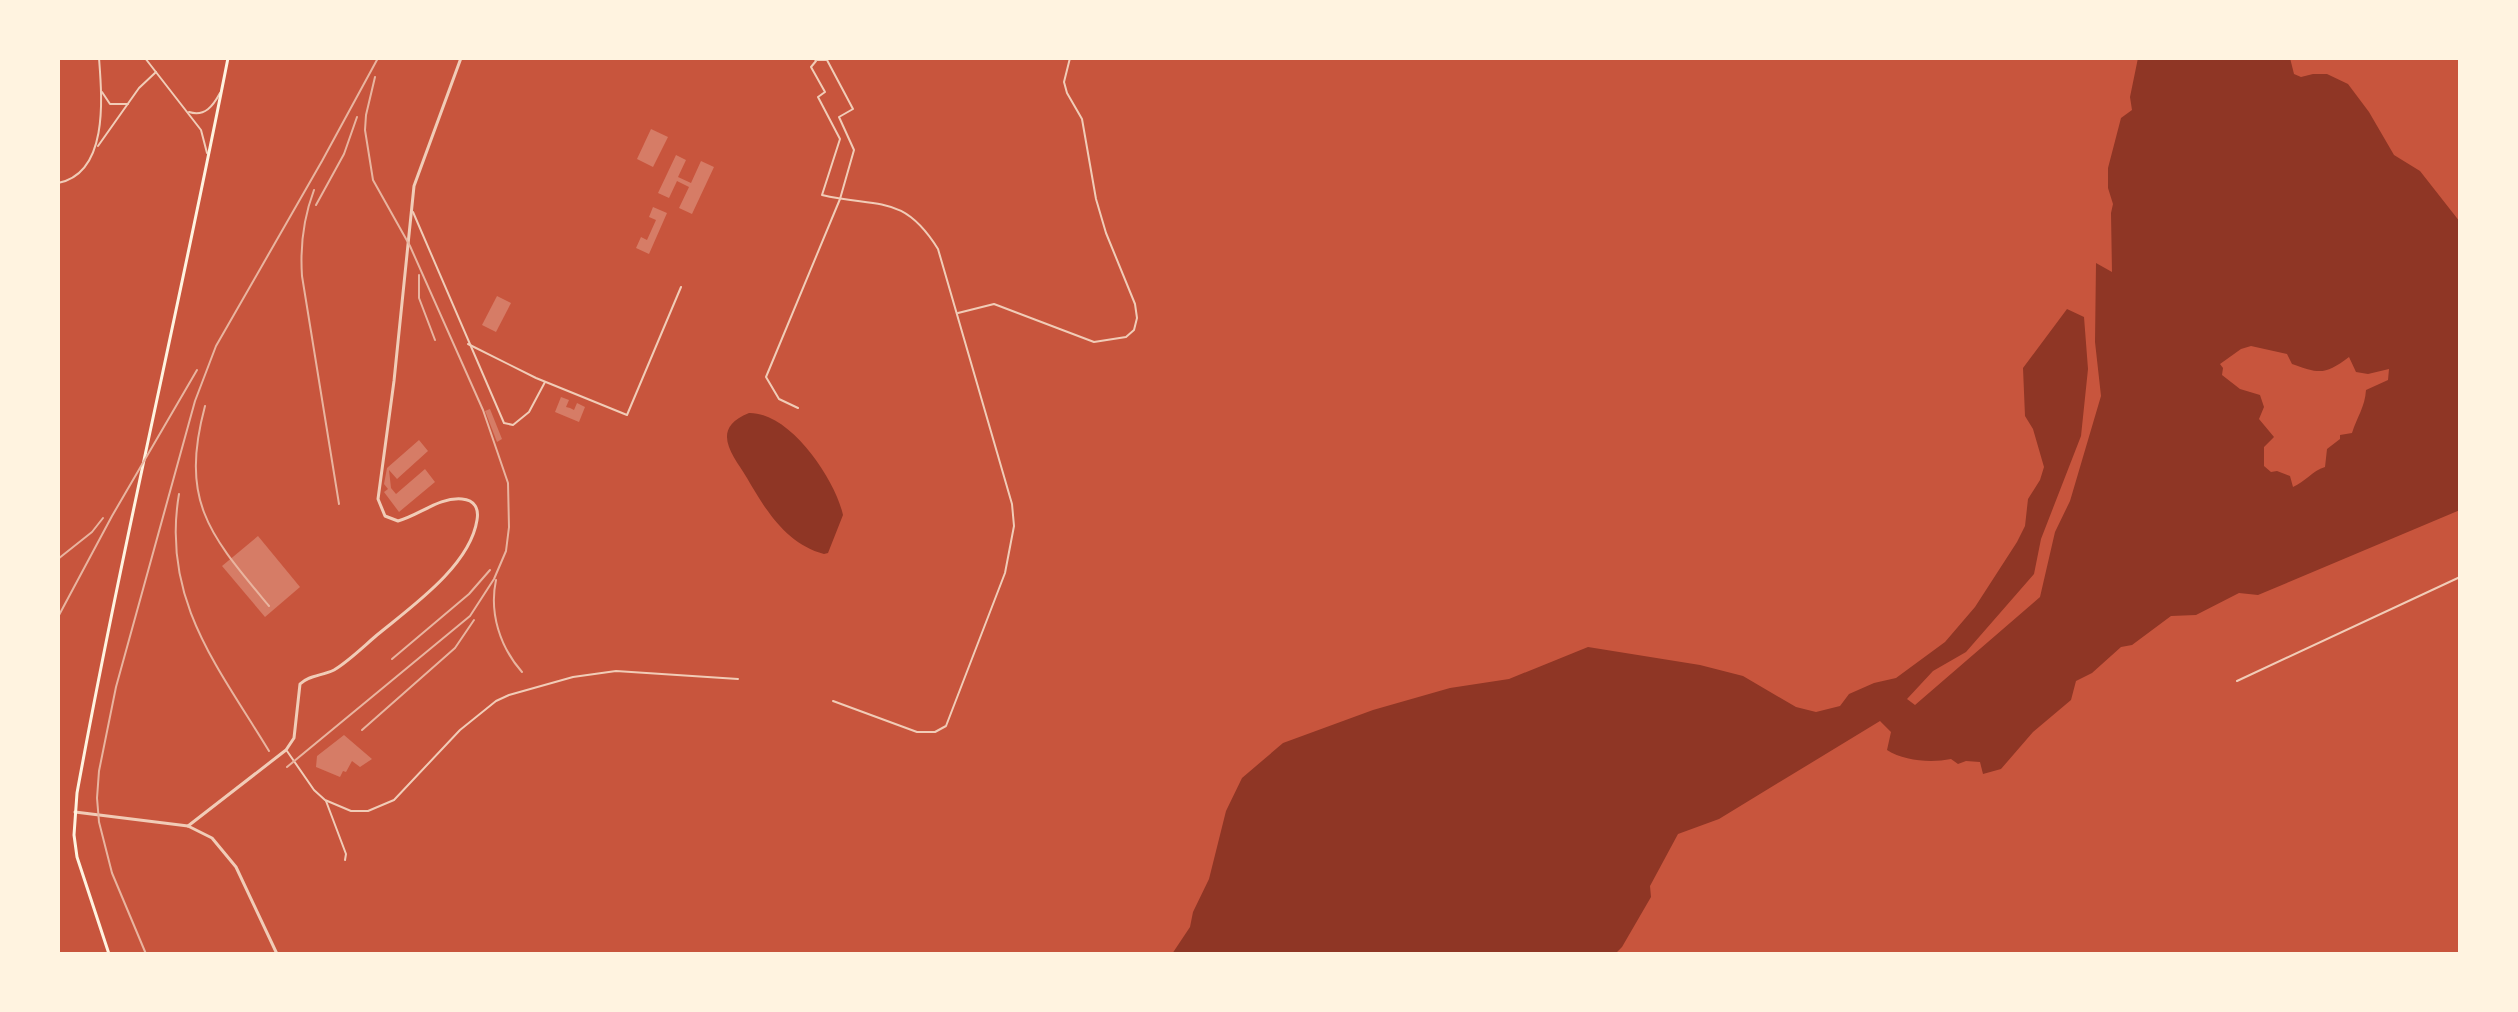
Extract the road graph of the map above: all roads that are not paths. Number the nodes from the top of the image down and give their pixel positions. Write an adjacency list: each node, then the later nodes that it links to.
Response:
1 (99, 58): 8 (street)
2 (145, 58): 7 (street)
3 (228, 58): 9 (main road)
4 (461, 58): 16 (street)
5 (1070, 58): 18 (street)
6 (815, 59): 15 (street); 15 (street)
7 (156, 72): 10 (street); 11 (street)
8 (102, 91): 10 (street); 12 (street)
9 (222, 91): 11 (street); 13 (main road)
10 (128, 104): 12 (street)
11 (188, 111): 13 (street)
12 (97, 147): 14 (street)
13 (207, 166): 28 (main road)
14 (58, 183)
15 (840, 199): 18 (street); 21 (street)
16 (413, 212): 19 (street); 26 (street)
17 (681, 287): 20 (street)
18 (957, 313): 25 (street)
19 (468, 344): 20 (street); 20 (street)
20 (545, 381)
21 (798, 408)
22 (2460, 577): 24 (street)
23 (738, 679): 27 (street)
24 (2237, 681)
25 (833, 701)
26 (286, 750): 27 (street); 29 (street)
27 (325, 800): 30 (street)
28 (75, 812): 29 (street); 31 (main road)
29 (188, 826): 32 (street)
30 (345, 860)
31 (109, 954)
32 (277, 954)

